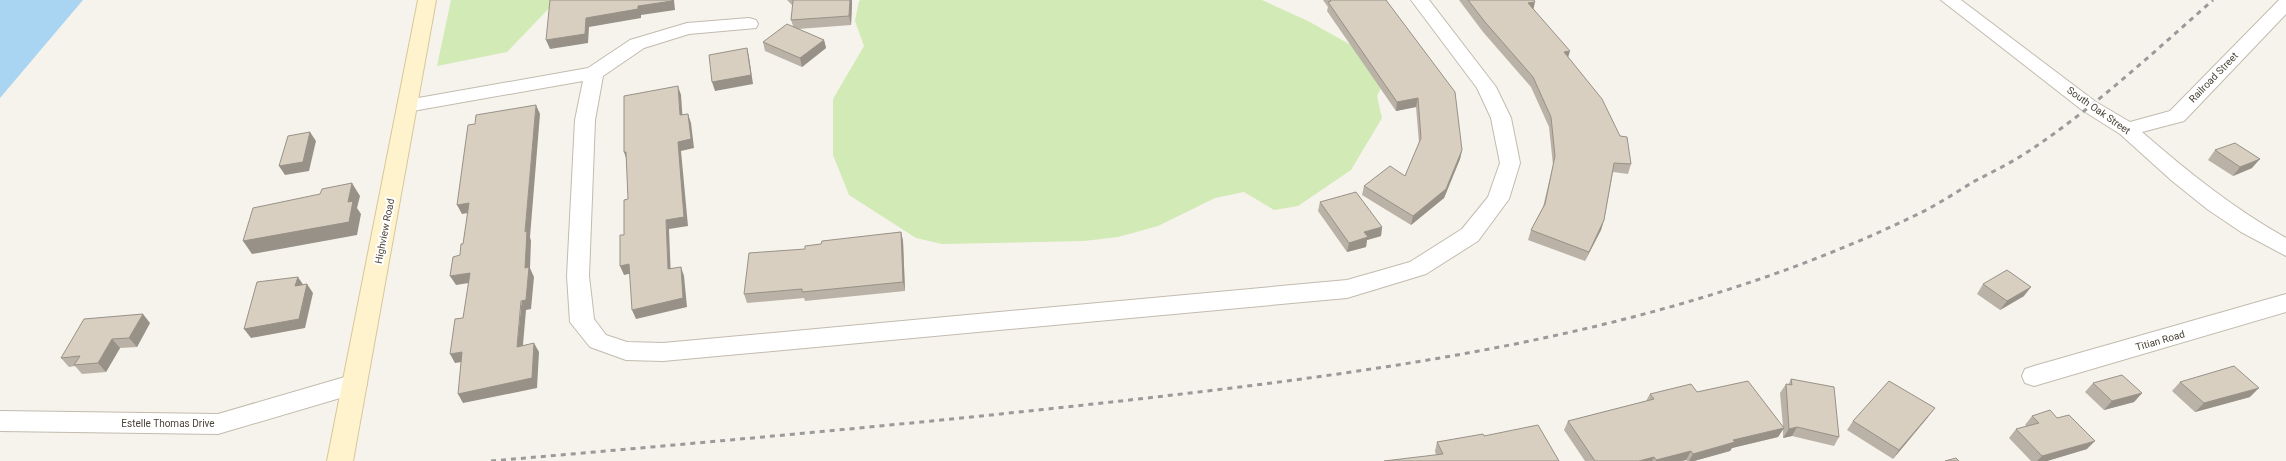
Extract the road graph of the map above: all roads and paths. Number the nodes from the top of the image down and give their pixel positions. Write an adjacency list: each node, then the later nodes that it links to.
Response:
1 (427, 0): 7 (street, Highview Road)
2 (1420, 0): 6 (street)
3 (1950, 0): 8 (street, South Oak Street)
4 (2286, 2): 8 (street, Railroad Street)
5 (749, 24): 6 (street)
6 (594, 73): 7 (street)
7 (407, 106): 12 (street, Highview Road)
8 (2127, 129): 9 (street, South Oak Street)
9 (2286, 248)
10 (2286, 303): 11 (street, Titian Road)
11 (2034, 376)
12 (355, 384): 13 (street, Estelle Thomas Drive); 14 (street, Highview Road)
13 (0, 421)
14 (340, 461)

